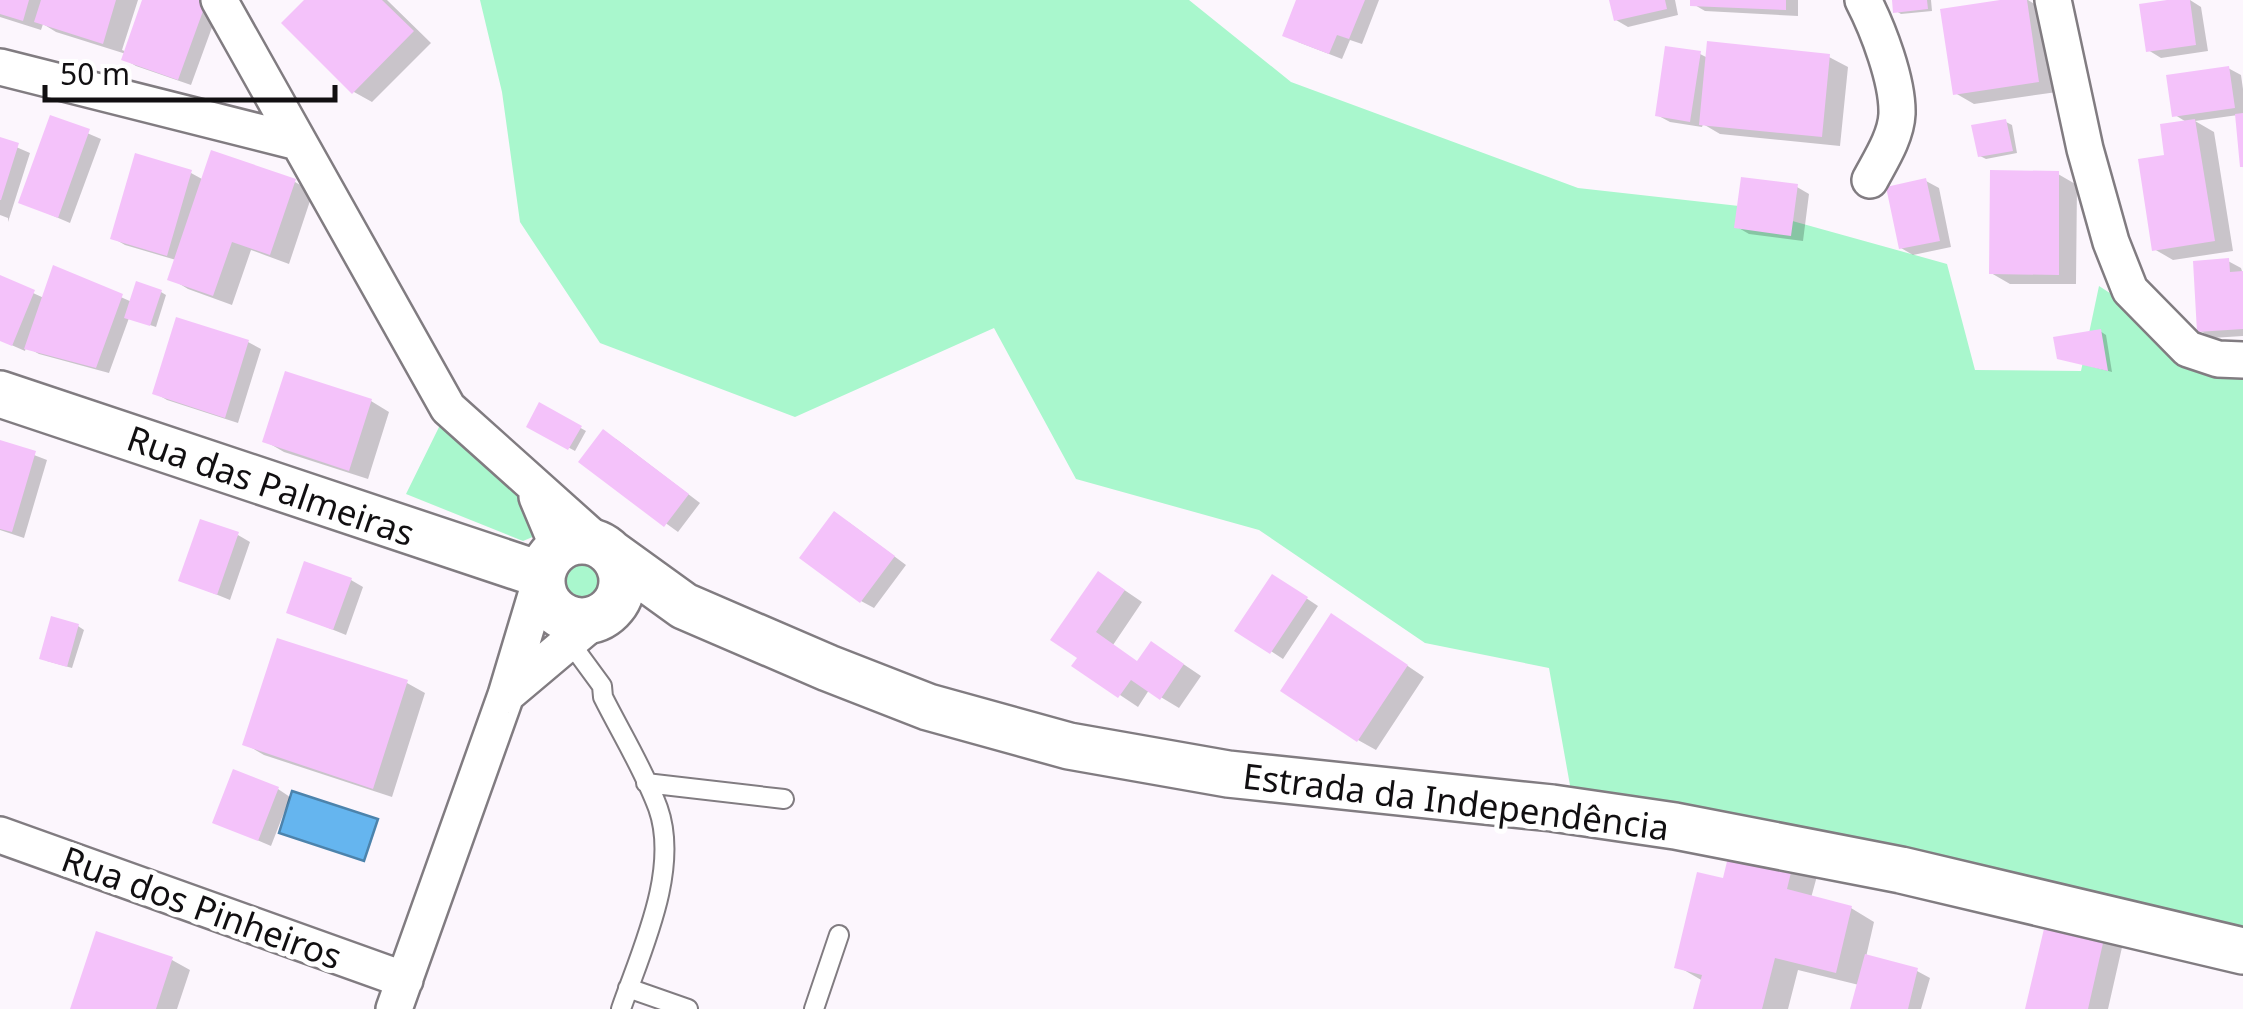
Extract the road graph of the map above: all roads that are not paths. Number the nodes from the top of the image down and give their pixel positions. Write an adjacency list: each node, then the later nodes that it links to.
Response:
1 (220, 0): 5 (street)
2 (1863, 0): 6 (street)
3 (2053, 0): 7 (street)
4 (0, 67): 5 (street)
5 (298, 142): 9 (street)
6 (1870, 180)
7 (2243, 360)
8 (0, 394): 9 (street, Rua das Palmeiras)
9 (578, 556): 10 (street, Estrada da Independência); 11 (street); 12 (street); 12 (street)
10 (684, 606): 12 (street, Estrada da Independência); 18 (street, Estrada da Independência)
11 (528, 625): 12 (street); 13 (street)
12 (583, 631): 13 (street); 14 (lane)
13 (506, 695): 20 (street)
14 (646, 783): 15 (lane); 19 (lane)
15 (784, 799)
16 (0, 835): 20 (street, Rua dos Pinheiros)
17 (838, 935): 23 (lane)
18 (2243, 951)
19 (628, 988): 21 (lane); 22 (lane)
20 (399, 994)
21 (620, 1009)
22 (688, 1009)
23 (814, 1009)

